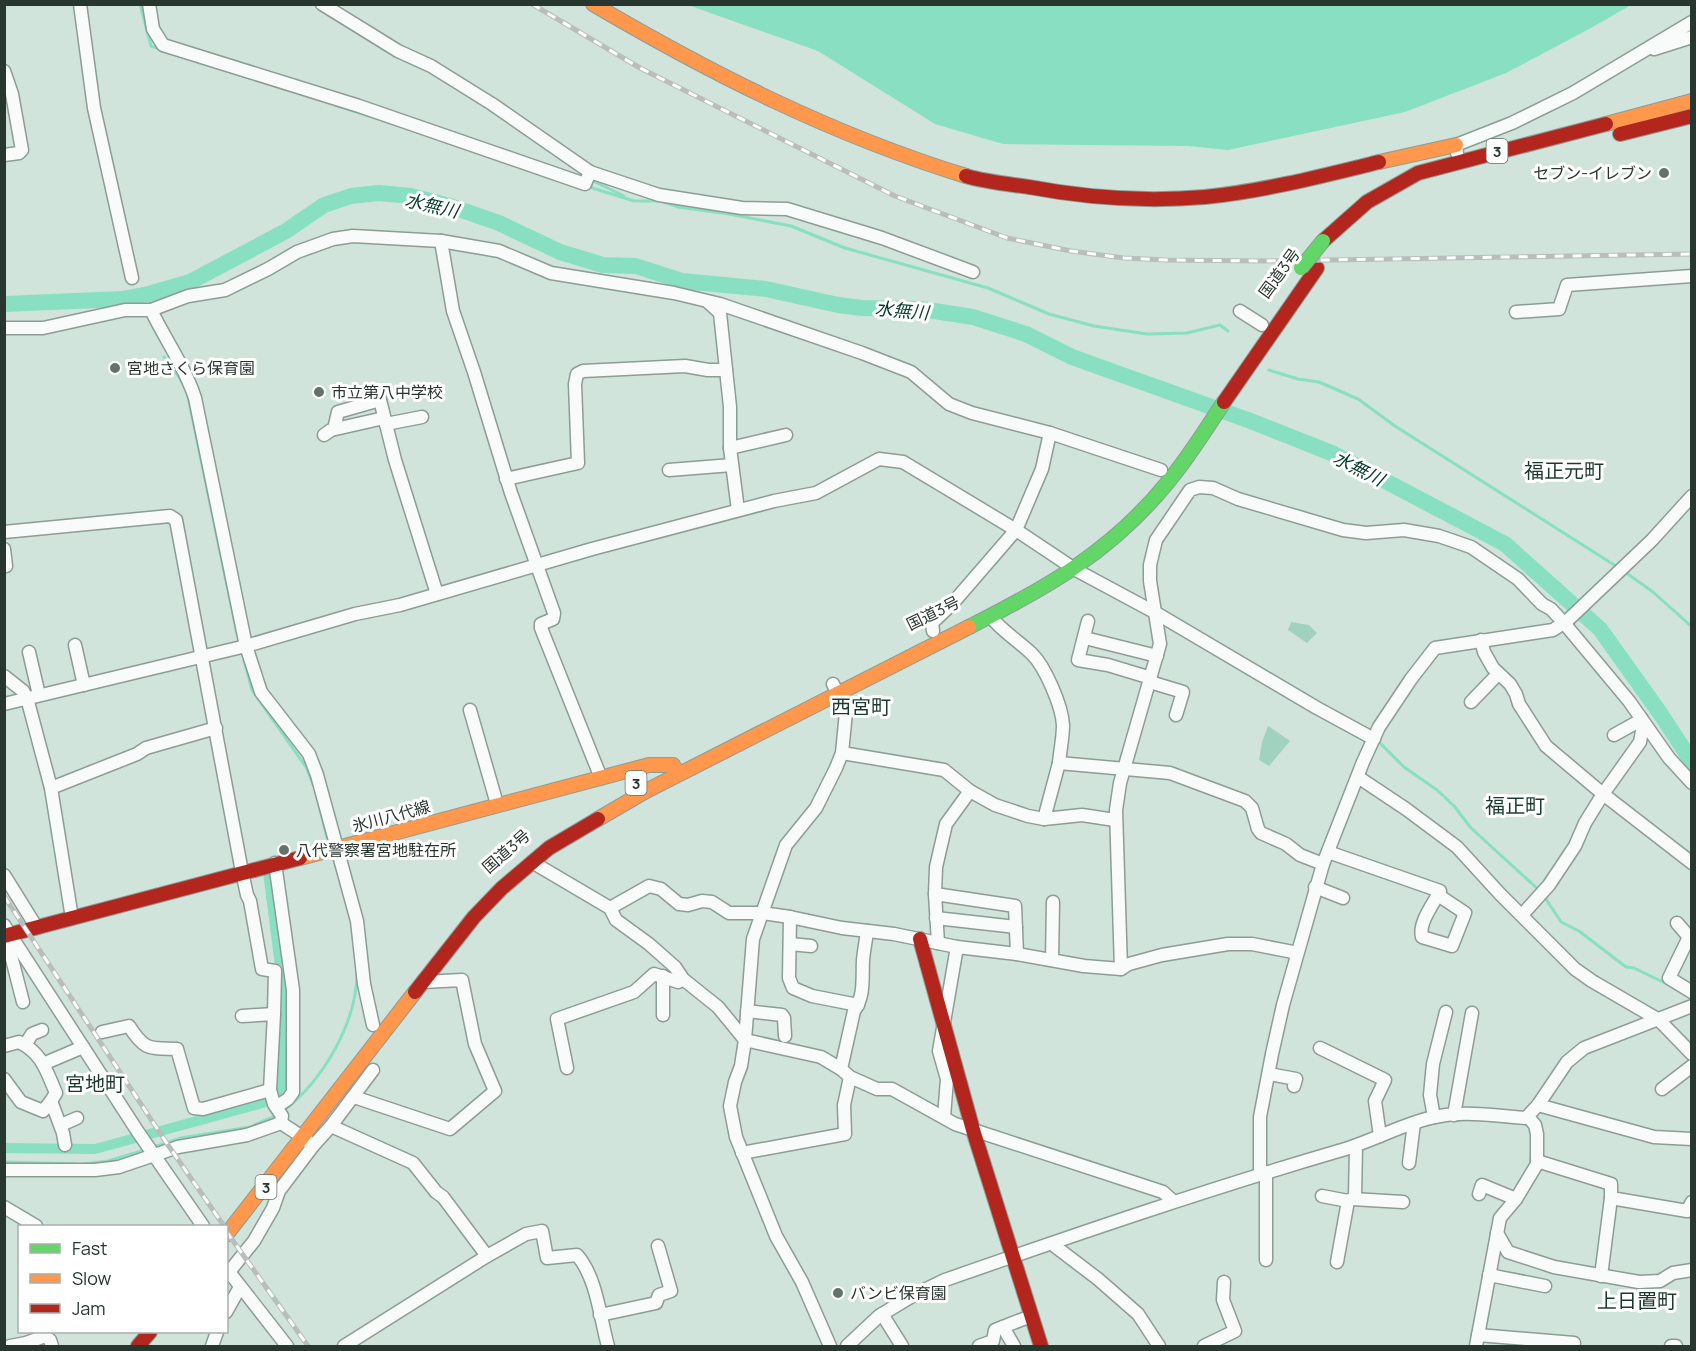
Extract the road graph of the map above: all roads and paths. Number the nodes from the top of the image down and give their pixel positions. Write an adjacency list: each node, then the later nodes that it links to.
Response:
1 (80, 4): 18 (street)
2 (149, 4): 14 (street)
3 (322, 4): 14 (street)
4 (593, 4): 11 (main road)
5 (1692, 22): 7 (street)
6 (1692, 37): 7 (street)
7 (1641, 51): 11 (street)
8 (4, 71): 12 (street)
9 (1689, 95): 13 (main road, 国道3号 / 3)
10 (1692, 116): 26 (main road, 国道3号 / 3)
11 (1456, 145): 13 (street)
12 (4, 155)
13 (1458, 161): 23 (main road, 国道3号 / 3, bridge)
14 (588, 178): 16 (street)
15 (441, 242): 19 (street); 20 (street); 35 (street)
16 (973, 272)
17 (1692, 276): 22 (street)
18 (132, 278)
19 (707, 301): 25 (street); 29 (street)
20 (151, 310): 24 (street); 53 (street)
21 (1240, 311): 23 (street)
22 (1516, 312)
23 (1262, 325): 26 (main road, 国道3号 / 3)
24 (4, 328)
25 (726, 370): 31 (street); 35 (street)
26 (1226, 388): 33 (main road, 国道3号 / 3)
27 (422, 417): 28 (street)
28 (385, 421): 28 (street); 44 (street)
29 (1050, 433): 33 (street); 38 (street)
30 (786, 435): 31 (street)
31 (730, 448): 32 (street)
32 (732, 465): 34 (street); 37 (street)
33 (1168, 468): 43 (main road, 国道3号 / 3)
34 (669, 470)
35 (506, 478): 42 (street)
36 (1692, 496): 48 (street)
37 (738, 510): 38 (street); 42 (street)
38 (1016, 530): 43 (street); 49 (street)
39 (4, 532): 55 (street)
40 (4, 549): 41 (street)
41 (6, 566)
42 (536, 566): 44 (street); 77 (street)
43 (1070, 567): 45 (street); 46 (main road, 国道3号 / 3); 49 (main road, 国道3号 / 3)
44 (437, 594): 53 (street)
45 (1156, 613): 48 (street); 56 (street); 70 (street)
46 (990, 616): 61 (main road, 国道3号 / 3); 72 (street)
47 (1088, 621): 50 (street)
48 (1566, 621): 51 (street); 67 (street)
49 (933, 631): 61 (main road, 国道3号 / 3)
50 (1085, 638): 56 (street); 59 (street)
51 (1481, 640): 57 (street); 70 (street)
52 (75, 645): 60 (street)
53 (246, 646): 55 (street); 86 (street)
54 (29, 652): 62 (street)
55 (201, 656): 60 (street); 68 (street)
56 (1157, 656): 59 (street)
57 (1498, 674): 63 (street); 82 (street)
58 (4, 676): 62 (street)
59 (1150, 680): 66 (street); 73 (street)
60 (84, 684): 62 (street)
61 (836, 689): 71 (street); 75 (main road, 国道3号 / 3)
62 (33, 696): 64 (street); 80 (street)
63 (1471, 702)
64 (4, 704)
65 (470, 710): 83 (street)
66 (1176, 716)
67 (1641, 718): 69 (street); 78 (street); 82 (street)
68 (216, 728): 80 (street); 92 (street)
69 (1614, 735)
70 (1374, 739): 76 (street)
71 (842, 753): 81 (street); 100 (street)
72 (1059, 763): 73 (street); 84 (street)
73 (1124, 769): 85 (street); 91 (street)
74 (630, 770): 75 (main road, 氷川八代線); 77 (main road, 氷川八代線); 79 (main road)
75 (675, 770): 79 (main road, 国道3号 / 3)
76 (1358, 777): 87 (street); 101 (street)
77 (601, 778): 83 (main road, 氷川八代線)
78 (1692, 783)
79 (644, 785): 88 (main road, 国道3号 / 3); 133 (main road, 国道3号 / 3)
80 (51, 788): 103 (street)
81 (970, 791): 84 (street); 95 (street)
82 (1603, 794): 90 (street); 101 (street)
83 (497, 804): 86 (main road, 氷川八代線)
84 (1044, 819): 85 (street)
85 (1115, 820): 118 (street)
86 (337, 847): 89 (main road, 氷川八代線); 133 (street)
87 (1328, 852): 91 (street); 96 (street)
88 (532, 862): 99 (street); 121 (main road, 国道3号 / 3)
89 (275, 863): 92 (main road, 氷川八代線); 157 (street)
90 (1692, 863)
91 (1323, 864): 94 (street)
92 (243, 872): 103 (main road, 氷川八代線); 129 (street)
93 (4, 875): 106 (street)
94 (1315, 887): 97 (street); 116 (street)
95 (935, 894): 104 (street); 107 (street)
96 (1438, 895)
97 (1343, 898)
98 (1053, 902): 117 (street)
99 (610, 908): 100 (street); 120 (street)
100 (762, 913): 102 (street); 126 (street)
101 (1522, 915): 132 (street)
102 (790, 917): 108 (street); 112 (street)
103 (72, 918): 106 (main road, 氷川八代線)
104 (936, 918): 107 (street); 111 (street)
105 (1677, 922): 122 (street)
106 (37, 927): 109 (main road, 氷川八代線)
107 (1016, 927): 115 (street)
108 (867, 931): 110 (street); 124 (street)
109 (6, 933): 123 (street); 141 (street)
110 (920, 939): 111 (street); 134 (main road)
111 (938, 943): 114 (street)
112 (790, 944): 113 (street); 124 (street)
113 (811, 946)
114 (957, 947): 115 (street); 134 (street)
115 (1017, 954): 117 (street)
116 (1296, 957): 118 (street); 149 (street)
117 (1052, 960): 118 (street)
118 (1120, 969)
119 (663, 976): 120 (street); 130 (street); 146 (street)
120 (683, 979): 138 (street)
121 (422, 982): 153 (street); 157 (main road, 国道3号 / 3)
122 (1692, 992)
123 (23, 1002)
124 (858, 1005): 148 (street)
125 (1692, 1006): 132 (street)
126 (747, 1011): 137 (street); 138 (street)
127 (1446, 1012): 159 (street)
128 (1472, 1013): 156 (street)
129 (274, 1014): 131 (street); 157 (street)
130 (663, 1015)
131 (242, 1016)
132 (1659, 1020): 143 (street); 155 (street)
133 (373, 1025): 157 (main road, 国道3号 / 3)
134 (944, 1026): 158 (street); 165 (main road)
135 (42, 1030): 139 (street)
136 (102, 1032): 157 (street)
137 (785, 1036)
138 (745, 1040): 148 (street); 171 (street)
139 (26, 1045): 140 (street); 144 (street)
140 (4, 1046)
141 (83, 1047): 144 (street); 168 (street)
142 (1320, 1048): 166 (street)
143 (1692, 1054)
144 (43, 1064): 154 (street)
145 (1692, 1066): 152 (street)
146 (567, 1068)
147 (373, 1070): 153 (street)
148 (845, 1073): 158 (street); 171 (street)
149 (1269, 1074): 151 (street); 175 (street)
150 (4, 1079): 154 (street)
151 (1294, 1086)
152 (1662, 1089)
153 (354, 1097): 164 (street)
154 (51, 1101): 163 (street)
155 (1538, 1105): 160 (street); 167 (street)
156 (1454, 1115): 159 (street); 160 (street)
157 (284, 1116): 164 (street); 168 (street); 187 (main road, 国道3号 / 3); 188 (main road, 国道3号 / 3); 196 (street)
158 (944, 1117): 165 (street)
159 (1434, 1117): 162 (street)
160 (1528, 1117): 172 (street)
161 (77, 1118): 163 (street)
162 (1414, 1123): 166 (street); 173 (street)
163 (61, 1125): 169 (street)
164 (331, 1126): 192 (street)
165 (973, 1130): 181 (street); 193 (main road)
166 (1380, 1136): 170 (street)
167 (1692, 1139)
168 (146, 1144): 174 (street); 186 (street)
169 (65, 1145)
170 (1356, 1146): 175 (street); 180 (street)
171 (742, 1153): 221 (street)
172 (1537, 1161): 178 (street); 179 (street)
173 (1408, 1163)
174 (4, 1170)
175 (1263, 1173): 181 (street); 194 (street)
176 (1479, 1194): 179 (street)
177 (1322, 1196): 180 (street)
178 (1611, 1198): 183 (street); 199 (street)
179 (1516, 1199): 189 (street)
180 (1350, 1200): 182 (street); 195 (street)
181 (1173, 1201): 190 (street)
182 (1402, 1202)
183 (1692, 1202)
184 (4, 1207): 185 (street)
185 (33, 1225)
186 (202, 1225)
187 (219, 1225)
188 (228, 1231)
189 (1497, 1233): 198 (street); 199 (street)
190 (1052, 1244): 193 (street); 227 (street)
191 (658, 1246): 205 (street)
192 (487, 1256): 205 (street); 219 (street)
193 (1013, 1257): 204 (street); 206 (main road)
194 (1266, 1260)
195 (1337, 1262)
196 (228, 1270): 202 (street)
197 (1692, 1270): 199 (street)
198 (1489, 1275): 201 (street); 211 (street)
199 (1601, 1276)
200 (1224, 1282): 228 (street)
201 (1545, 1286)
202 (240, 1287): 203 (street); 218 (street)
203 (228, 1308)
204 (882, 1314): 222 (street); 223 (street)
205 (600, 1315): 220 (street)
206 (1031, 1316): 207 (street); 226 (main road)
207 (1003, 1327): 224 (street); 225 (street)
208 (136, 1333): 215 (main road)
209 (149, 1333): 216 (main road)
210 (218, 1333): 217 (street)
211 (1477, 1341): 212 (street)
212 (1574, 1343)
213 (10, 1347): 214 (street)
214 (52, 1347)
215 (125, 1347)
216 (138, 1347)
217 (212, 1347)
218 (287, 1347)
219 (344, 1347)
220 (608, 1347)
221 (830, 1347)
222 (847, 1347)
223 (902, 1347)
224 (979, 1347)
225 (1014, 1347)
226 (1041, 1347)
227 (1159, 1347)
228 (1204, 1347)
229 (1671, 1347): 230 (street)
230 (1676, 1347)

